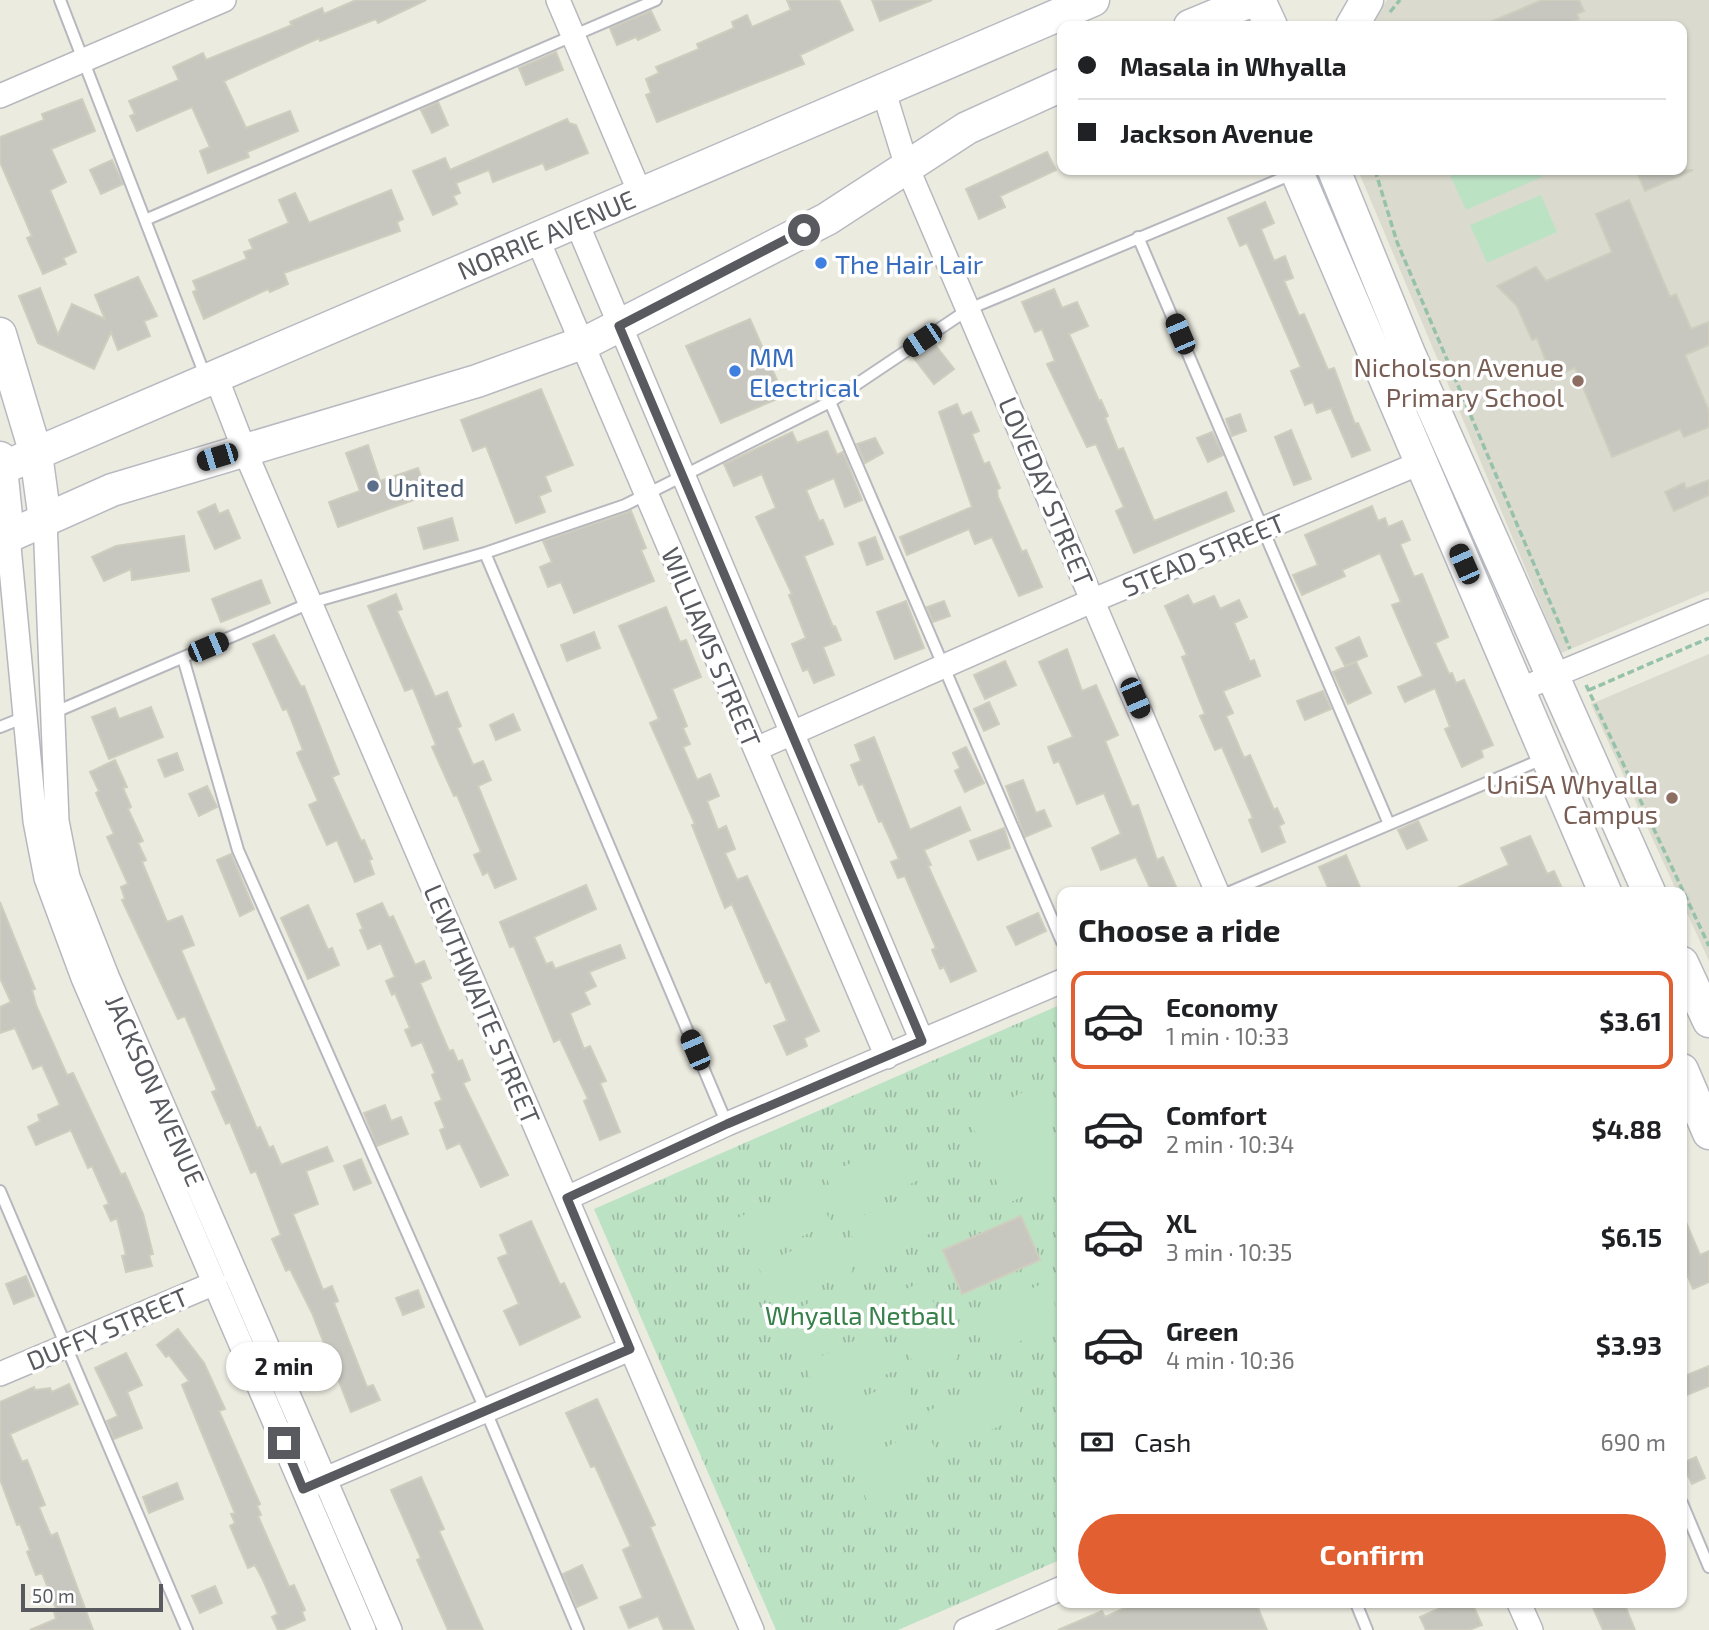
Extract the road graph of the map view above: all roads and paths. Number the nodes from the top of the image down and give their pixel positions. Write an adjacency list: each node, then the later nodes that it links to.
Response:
1 (60, 0): 13 (lane)
2 (224, 0): 13 (street)
3 (558, 0): 12 (street)
4 (656, 0): 12 (lane)
5 (1093, 0): 15 (main road, NORRIE AVENUE)
6 (1259, 0): 10 (main road)
7 (1367, 0): 11 (main road)
8 (1235, 9): 9 (main road)
9 (1203, 21)
10 (1269, 21)
11 (1355, 21)
12 (573, 35): 23 (street); 25 (lane)
13 (84, 60): 16 (street); 25 (lane)
14 (1057, 87): 17 (main road)
15 (883, 89): 17 (street, LOVEDAY STREET); 23 (main road, NORRIE AVENUE)
16 (0, 96)
17 (907, 167): 29 (street, LOVEDAY STREET); 30 (main road)
18 (1287, 175): 27 (lane)
19 (1299, 175): 37 (main road)
20 (1336, 175): 24 (main road)
21 (1344, 175): 24 (main road)
22 (1377, 175): 51 (path)
23 (640, 193): 26 (main road, NORRIE AVENUE)
24 (1350, 206): 51 (main road)
25 (145, 220): 33 (lane)
26 (576, 221): 28 (main road, NORRIE AVENUE); 30 (street, WILLIAMS STREET)
27 (1138, 237): 29 (lane); 42 (lane)
28 (537, 238): 32 (street, WILLIAMS STREET); 33 (main road, NORRIE AVENUE)
29 (969, 309): 34 (lane); 45 (street, LOVEDAY STREET)
30 (619, 326): 32 (main road); 39 (street, WILLIAMS STREET)
31 (0, 334): 36 (main road)
32 (582, 344): 35 (main road); 40 (street, WILLIAMS STREET)
33 (212, 379): 35 (street, LEWTHWAITE STREET); 36 (main road, NORRIE AVENUE)
34 (830, 402): 39 (lane); 50 (lane)
35 (244, 449): 41 (main road); 46 (street, LEWTHWAITE STREET)
36 (36, 454): 38 (main road, NORRIE AVENUE); 41 (main road)
37 (1420, 463): 42 (street, STEAD STREET); 52 (main road)
38 (1, 465): 43 (main road)
39 (683, 478): 40 (lane); 57 (street, WILLIAMS STREET)
40 (646, 495): 44 (lane); 58 (street, WILLIAMS STREET)
41 (45, 520): 43 (main road); 54 (street, JACKSON AVENUE)
42 (1263, 528): 45 (street, STEAD STREET); 60 (lane)
43 (4, 538): 55 (street, JACKSON AVENUE)
44 (485, 553): 46 (lane); 75 (lane)
45 (1094, 600): 50 (street, STEAD STREET); 61 (street, LOVEDAY STREET)
46 (310, 603): 49 (lane); 78 (street, LEWTHWAITE STREET)
47 (1709, 611): 51 (street)
48 (1709, 638): 53 (path)
49 (183, 658): 54 (lane); 83 (lane)
50 (944, 665): 57 (street, STEAD STREET); 67 (lane)
51 (1564, 672): 52 (street); 53 (path); 64 (main road)
52 (1519, 690): 59 (main road)
53 (1589, 690): 65 (path)
54 (51, 713): 84 (street, JACKSON AVENUE)
55 (25, 717): 56 (lane); 79 (street, JACKSON AVENUE)
56 (0, 727)
57 (791, 734): 58 (street, STEAD STREET); 72 (street, WILLIAMS STREET)
58 (756, 750): 73 (street, WILLIAMS STREET)
59 (1548, 757): 60 (lane); 63 (main road)
60 (1389, 824): 62 (lane)
61 (1215, 887)
62 (1242, 887)
63 (1603, 887)
64 (1647, 887)
65 (1681, 887)
66 (1687, 899): 68 (path)
67 (1057, 930)
68 (1709, 946)
69 (1687, 973): 71 (main road)
70 (1057, 983): 72 (street)
71 (1709, 1021)
72 (922, 1041): 73 (street)
73 (887, 1056): 75 (street)
74 (1687, 1083): 76 (main road)
75 (727, 1124): 78 (street)
76 (1709, 1133)
77 (0, 1191): 80 (lane)
78 (567, 1198): 81 (street, LEWTHWAITE STREET)
79 (215, 1283): 80 (street, DUFFY STREET); 85 (street, JACKSON AVENUE)
80 (66, 1346): 82 (street, DUFFY STREET); 91 (lane)
81 (630, 1349): 83 (street); 95 (street, LEWTHWAITE STREET)
82 (0, 1374)
83 (485, 1409): 84 (street); 94 (lane)
84 (326, 1479): 85 (street); 93 (street, JACKSON AVENUE)
85 (303, 1489): 92 (street, JACKSON AVENUE)
86 (1687, 1515): 87 (lane)
87 (1709, 1567)
88 (1057, 1590): 96 (street)
89 (1358, 1608): 97 (lane)
90 (1521, 1608): 98 (street)
91 (187, 1630)
92 (364, 1630)
93 (390, 1630)
94 (578, 1630)
95 (752, 1630)
96 (966, 1630)
97 (1367, 1630)
98 (1531, 1630)

